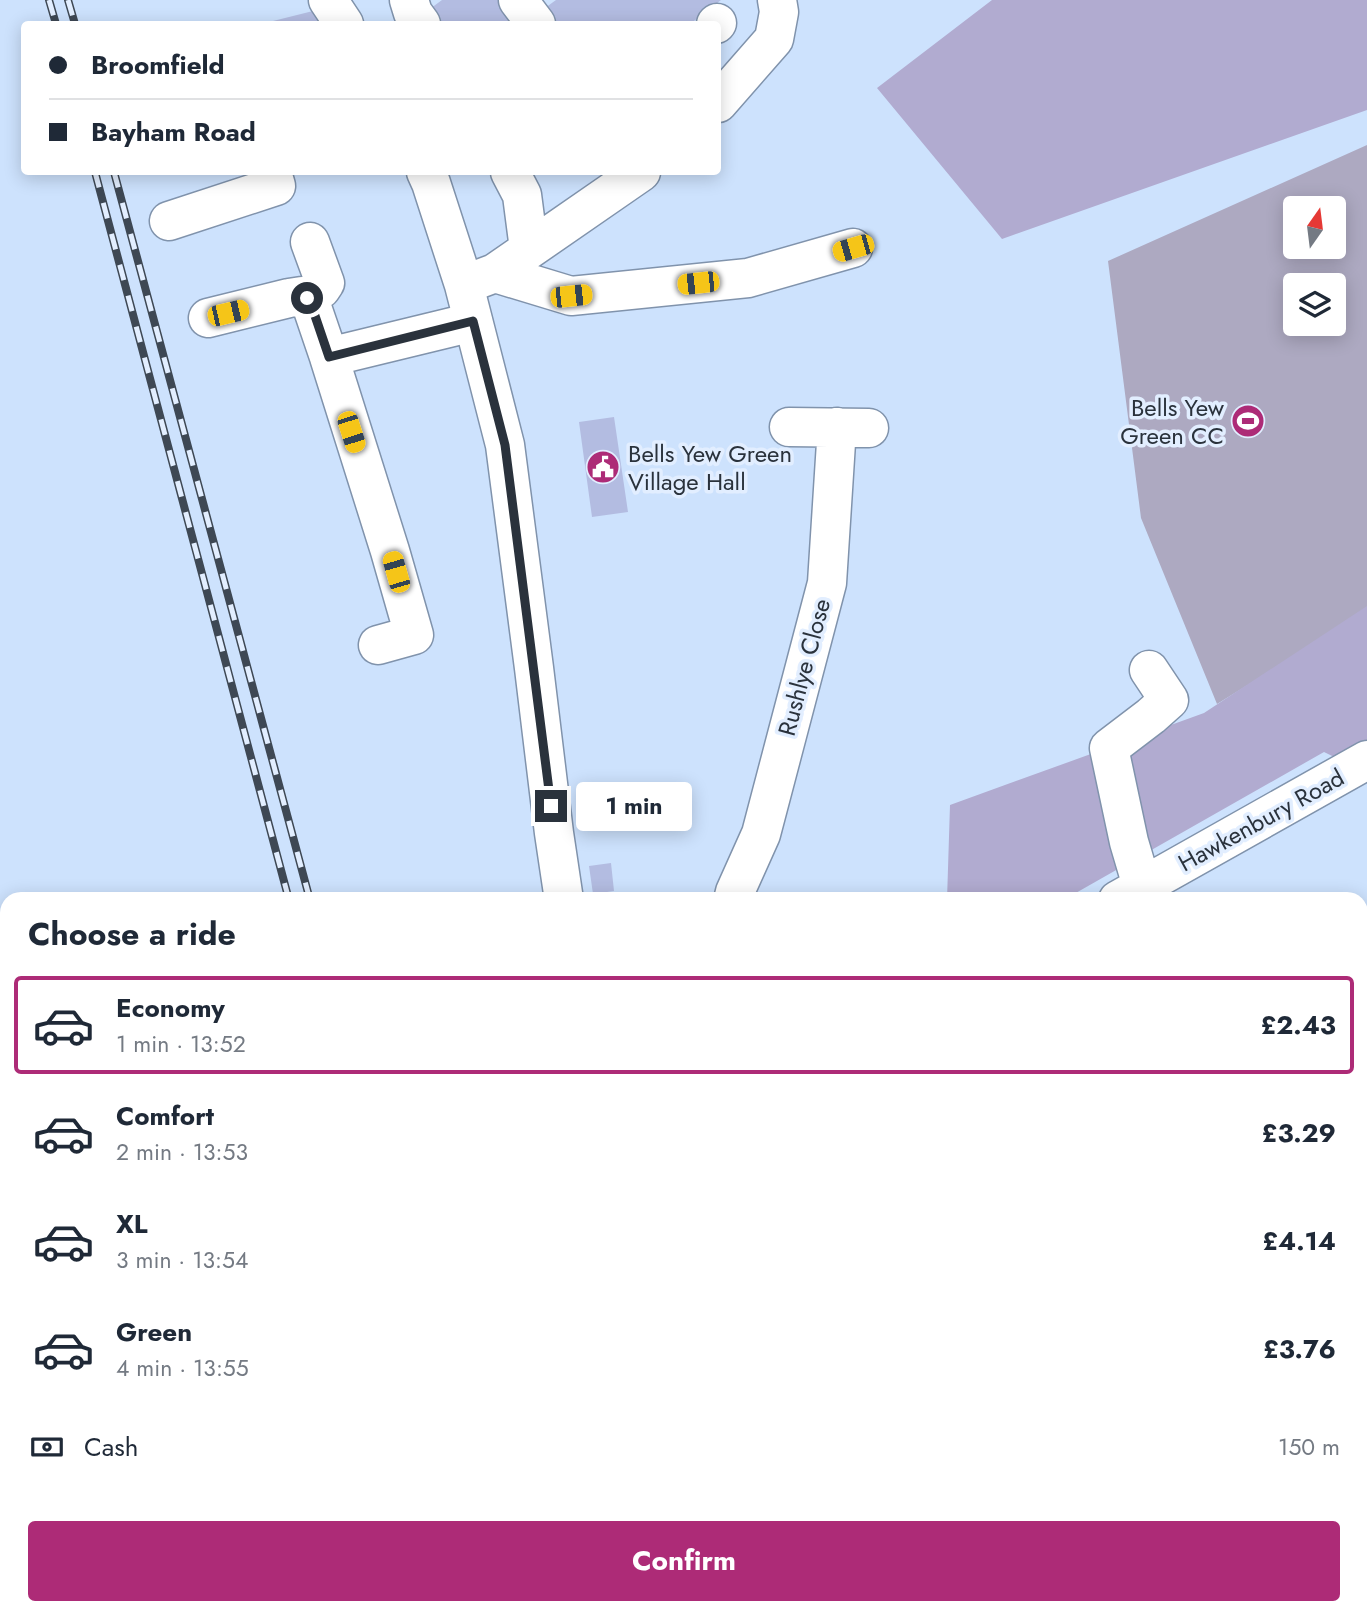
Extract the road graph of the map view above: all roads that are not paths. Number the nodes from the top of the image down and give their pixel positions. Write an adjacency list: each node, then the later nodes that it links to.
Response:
1 (328, 0): 5 (street)
2 (409, 0): 6 (street)
3 (518, 0): 7 (street)
4 (777, 0): 8 (street)
5 (342, 21)
6 (419, 21)
7 (534, 21)
8 (721, 100)
9 (273, 175): 13 (street)
10 (428, 175): 17 (street)
11 (512, 175): 16 (street)
12 (637, 175): 16 (street)
13 (169, 221)
14 (310, 242): 18 (street)
15 (853, 248): 17 (street)
16 (529, 249): 17 (street)
17 (480, 279): 20 (street)
18 (310, 303): 19 (street); 21 (street)
19 (208, 318)
20 (473, 321): 21 (street); 26 (street)
21 (329, 357): 23 (street)
22 (789, 427): 27 (street, Rushlye Close)
23 (378, 645)
24 (1149, 670): 28 (street)
25 (1367, 760): 29 (street, Hawkenbury Road)
26 (563, 892)
27 (735, 892)
28 (1130, 892)
29 (1132, 892)

